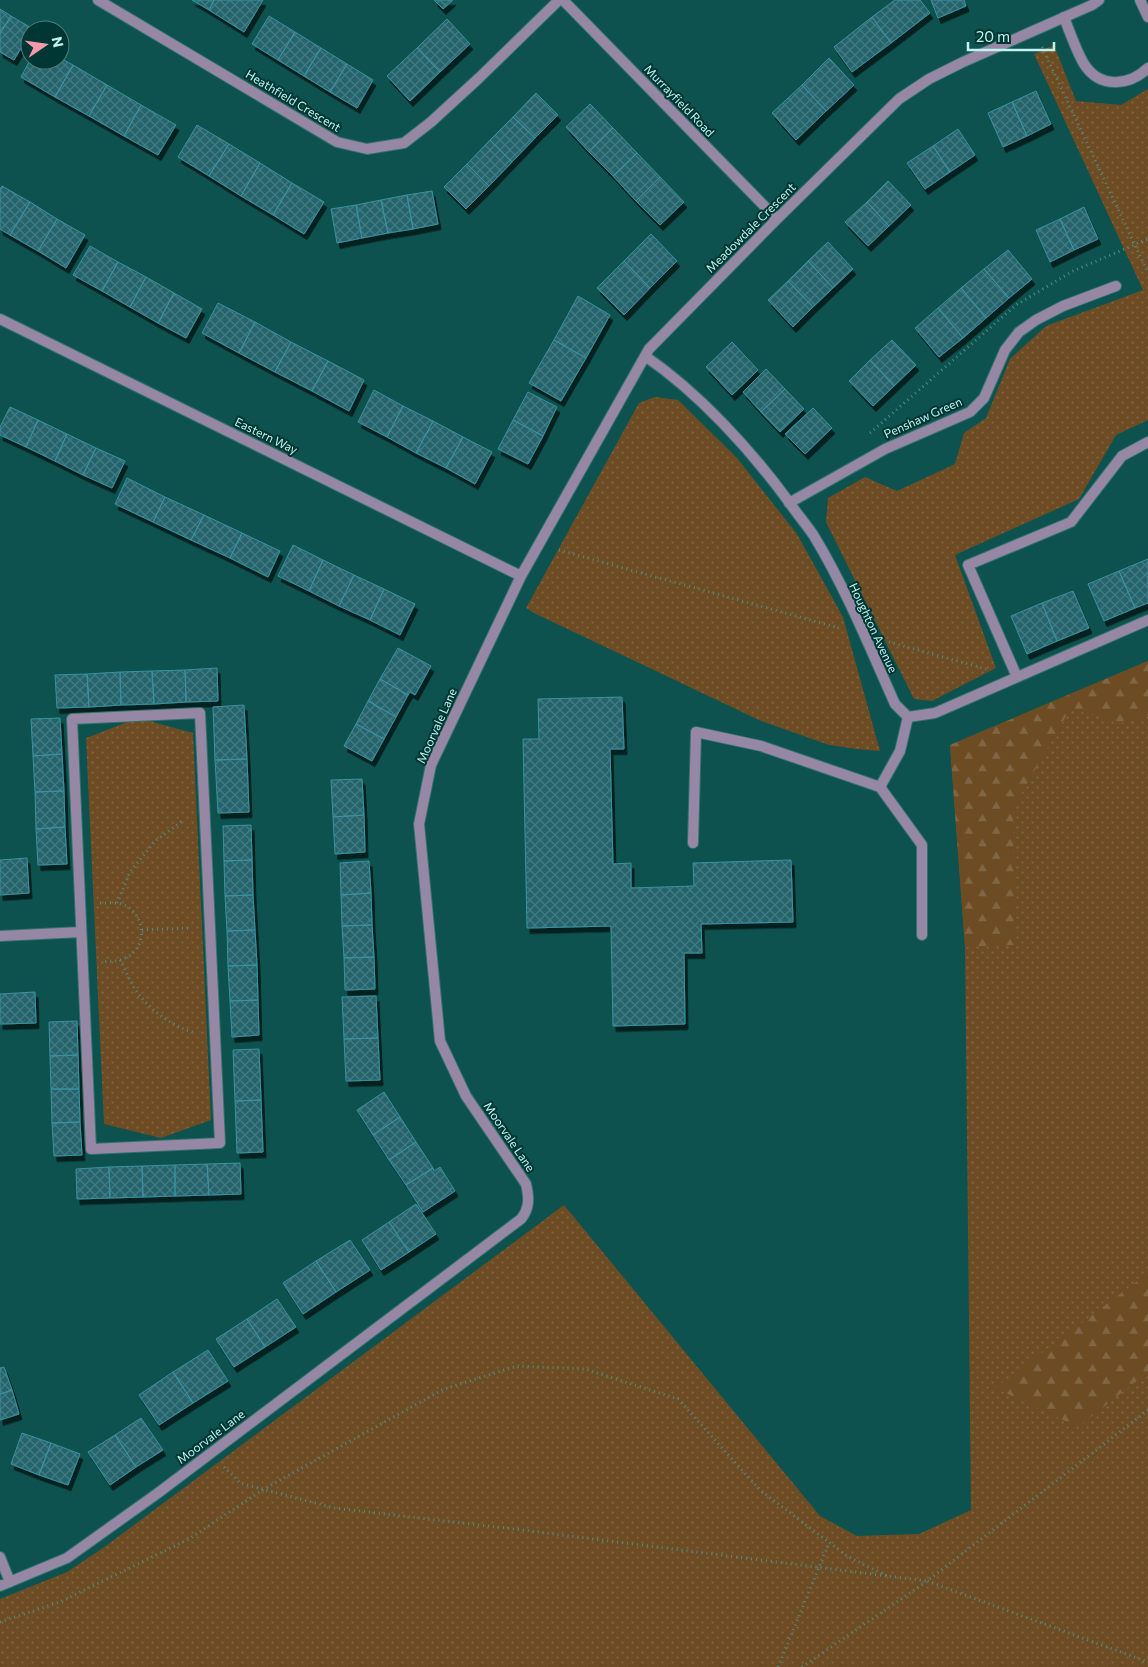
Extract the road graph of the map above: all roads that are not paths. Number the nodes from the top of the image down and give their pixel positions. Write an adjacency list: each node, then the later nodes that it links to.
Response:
1 (98, 0): 2 (street, Heathfield Crescent)
2 (559, 0)
3 (563, 0): 9 (street, Murrayfield Road)
4 (1100, 0): 6 (street, Meadowdale Crescent)
5 (1140, 0): 7 (street)
6 (1064, 17): 8 (street); 9 (street, Meadowdale Crescent)
7 (1148, 17)
8 (1148, 68)
9 (777, 219): 12 (street, Meadowdale Crescent)
10 (1116, 286): 14 (street, Penshaw Green)
11 (0, 319): 15 (street, Eastern Way)
12 (645, 356): 14 (street, Houghton Avenue); 15 (street, Meadowdale Crescent)
13 (1148, 442): 17 (street)
14 (789, 503): 18 (street, Houghton Avenue)
15 (521, 576): 25 (street, Moorvale Lane)
16 (1148, 620): 17 (street)
17 (1017, 677): 18 (street)
18 (908, 716): 19 (street)
19 (880, 787): 20 (street); 22 (street)
20 (693, 843)
21 (81, 932): 21 (street); 23 (street)
22 (922, 935)
23 (0, 936)
24 (0, 1557): 25 (street)
25 (10, 1582): 26 (street, Moorvale Lane)
26 (0, 1586)

